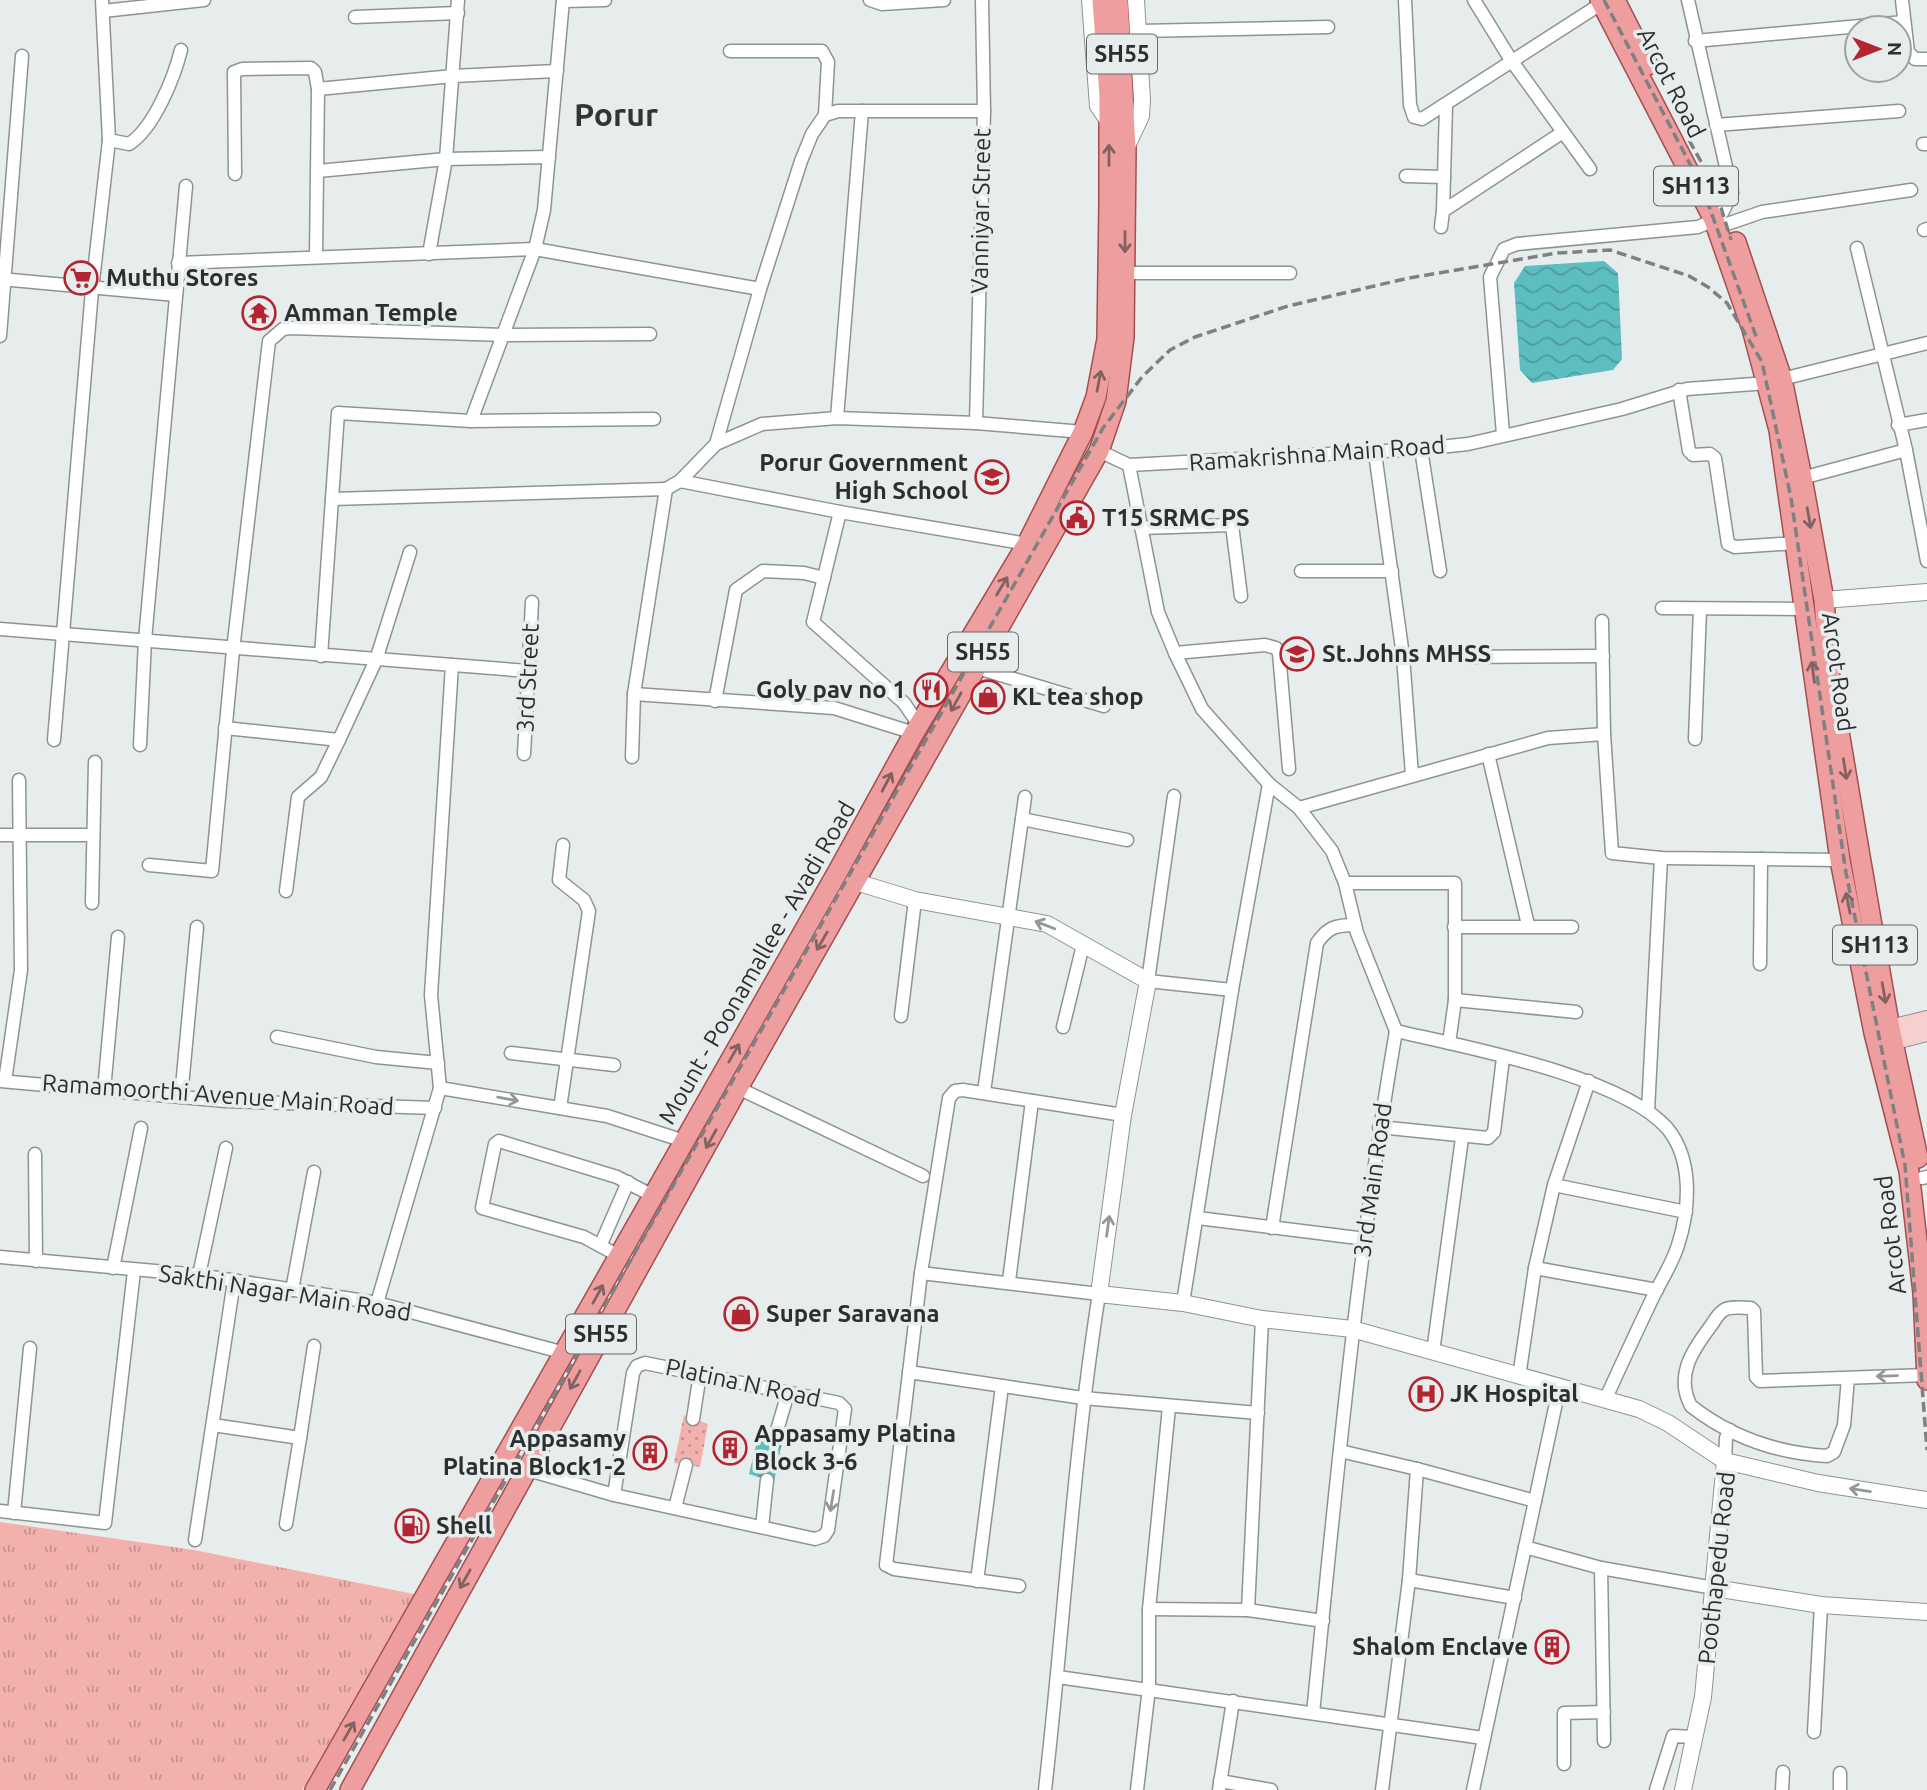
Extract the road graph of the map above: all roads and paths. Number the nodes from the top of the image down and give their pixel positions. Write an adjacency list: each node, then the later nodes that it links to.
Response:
1 (204, 0): 15 (street)
2 (563, 0): 3 (street); 26 (street)
3 (605, 0)
4 (870, 0): 5 (street)
5 (944, 0)
6 (982, 0): 32 (street, Vanniyar Street)
7 (1090, 0): 30 (street)
8 (1102, 0): 30 (main road, SH55)
9 (1118, 0): 30 (main road, SH55)
10 (1136, 0): 20 (street)
11 (1405, 0): 29 (street)
12 (1474, 0): 25 (street)
13 (1688, 0): 21 (street)
14 (1606, 1): 25 (street); 49 (main road, Arcot Road / SH113)
15 (103, 5): 37 (street)
16 (458, 6): 17 (street); 27 (street)
17 (355, 18)
18 (1328, 27): 20 (street)
19 (1843, 28): 21 (street)
20 (1139, 30): 38 (street)
21 (1695, 41): 35 (street)
22 (181, 50): 37 (street)
23 (730, 51): 34 (street)
24 (22, 56): 58 (street)
25 (1511, 61): 29 (street); 36 (street)
26 (557, 71): 27 (street); 39 (street)
27 (453, 76): 28 (street); 40 (street)
28 (318, 89): 42 (street); 43 (street)
29 (1446, 106): 45 (street)
30 (1114, 109): 38 (main road, SH55); 75 (main road, Mount - Poonamallee - Avadi Road / SH55, one-way to 30)
31 (862, 111): 32 (street); 34 (street); 69 (street)
32 (984, 111): 73 (street, Vanniyar Street)
33 (1899, 111): 35 (street)
34 (825, 115): 60 (street)
35 (1716, 125): 49 (street)
36 (1563, 132): 41 (street); 48 (street)
37 (109, 140): 59 (street)
38 (1126, 149): 56 (main road, Mount - Poonamallee - Avadi Road / SH55, one-way to 56)
39 (549, 158): 40 (street); 52 (street)
40 (446, 159): 42 (street); 53 (street)
41 (1590, 169)
42 (318, 171): 54 (street)
43 (235, 174)
44 (1406, 176): 45 (street)
45 (1444, 177): 48 (street)
46 (186, 186): 55 (street)
47 (1911, 190): 49 (street)
48 (1443, 211): 50 (street)
49 (1721, 219): 67 (main road, Arcot Road / SH113); 76 (street)
50 (1441, 227)
51 (1857, 248): 66 (street)
52 (534, 249): 53 (street); 60 (street); 63 (street)
53 (429, 254): 54 (street)
54 (316, 256): 55 (street)
55 (178, 263): 61 (street)
56 (1125, 273): 57 (street); 80 (main road, Mount - Poonamallee - Avadi Road / SH55)
57 (1290, 273)
58 (2, 279): 59 (street); 64 (street)
59 (92, 289): 61 (street); 107 (street)
60 (760, 289): 77 (street)
61 (176, 295): 108 (street)
62 (650, 334): 63 (street)
63 (503, 335): 72 (street); 109 (street)
64 (0, 336)
65 (1927, 343): 66 (street, Ramakrishna Main Road)
66 (1882, 354): 67 (street, Ramakrishna Main Road); 74 (street)
67 (1774, 381): 68 (street, Ramakrishna Main Road); 83 (main road, Arcot Road / SH113); 89 (main road, Arcot Road / SH113)
68 (1679, 390): 76 (street, Ramakrishna Main Road); 89 (street)
69 (837, 418): 73 (street); 77 (street)
70 (654, 419): 72 (street)
71 (1927, 420): 74 (street)
72 (471, 421): 86 (street)
73 (976, 423): 75 (street)
74 (1898, 425): 79 (street)
75 (1083, 432): 90 (main road, Mount - Poonamallee - Avadi Road / SH55)
76 (1503, 434): 78 (street, Ramakrishna Main Road)
77 (716, 444): 84 (street)
78 (1422, 449): 81 (street, Ramakrishna Main Road); 94 (street)
79 (1906, 450): 83 (street); 92 (street)
80 (1099, 451): 82 (street); 104 (main road, Mount - Poonamallee - Avadi Road / SH55)
81 (1376, 453): 82 (street, Ramakrishna Main Road); 95 (street)
82 (1129, 465): 88 (street)
83 (1802, 478): 99 (main road, Arcot Road / SH113, one-way to 99)
84 (680, 481): 85 (street); 87 (street)
85 (666, 489): 86 (street); 118 (street)
86 (332, 499): 111 (street)
87 (840, 512): 90 (street); 96 (street)
88 (1141, 528): 98 (street); 110 (street)
89 (1797, 543): 103 (main road, Arcot Road / SH113)
90 (1027, 544): 104 (main road, Mount - Poonamallee - Avadi Road / SH55, one-way to 90)
91 (410, 552): 114 (street)
92 (1927, 561)
93 (1301, 571): 95 (street)
94 (1440, 571)
95 (1392, 572): 133 (street)
96 (824, 578): 119 (street); 122 (street)
97 (1927, 592): 99 (street)
98 (1241, 596)
99 (1824, 600): 176 (main road, Arcot Road / SH113, one-way to 176)
100 (532, 602): 117 (street, 3rd Street)
101 (1662, 608): 102 (street)
102 (1700, 610): 103 (street); 124 (street)
103 (1804, 610): 148 (main road, Arcot Road / SH113, one-way to 103)
104 (993, 618): 116 (main road, Mount - Poonamallee - Avadi Road / SH55); 122 (main road, Mount - Poonamallee - Avadi Road / SH55)
105 (1602, 621): 112 (street)
106 (0, 629): 107 (street)
107 (63, 635): 108 (street); 125 (street)
108 (145, 640): 109 (street); 127 (street)
109 (233, 650): 111 (street); 121 (street)
110 (1175, 653): 132 (street); 135 (street)
111 (321, 656): 114 (street)
112 (1602, 656): 113 (street); 123 (street)
113 (1460, 657)
114 (376, 660): 115 (street); 126 (street)
115 (452, 665): 117 (street); 181 (street)
116 (975, 667): 120 (street); 150 (main road, Mount - Poonamallee - Avadi Road / SH55, one-way to 150)
117 (528, 671): 128 (street, 3rd Street)
118 (634, 694): 119 (street); 130 (street)
119 (715, 701): 122 (street)
120 (1104, 706)
121 (225, 728): 126 (street); 149 (street)
122 (916, 729): 145 (main road, Mount - Poonamallee - Avadi Road / SH55, one-way to 122)
123 (1604, 734): 129 (street); 146 (street)
124 (1695, 739)
125 (54, 740)
126 (339, 740): 152 (street)
127 (140, 745)
128 (524, 754)
129 (1488, 754): 133 (street); 157 (street)
130 (632, 757)
131 (95, 762): 142 (street)
132 (1289, 769)
133 (1412, 775): 138 (street)
134 (19, 780): 141 (street)
135 (1269, 783): 138 (street); 167 (street)
136 (1174, 796): 166 (street)
137 (1025, 797): 139 (street)
138 (1299, 808): 151 (street)
139 (1021, 819): 143 (street); 155 (street)
140 (0, 835): 141 (street)
141 (20, 835): 142 (street); 183 (street)
142 (91, 835): 154 (street)
143 (1127, 840)
144 (563, 845): 180 (street)
145 (846, 858): 150 (main road); 163 (main road, Mount - Poonamallee - Avadi Road / SH55)
146 (1661, 858): 147 (street); 193 (street)
147 (1761, 859): 148 (street); 164 (street)
148 (1840, 860): 176 (main road, Arcot Road / SH113, one-way to 148)
149 (149, 865)
150 (860, 875): 153 (street); 165 (main road, Mount - Poonamallee - Avadi Road / SH55, one-way to 165)
151 (1345, 883): 156 (street); 158 (street)
152 (286, 891)
153 (915, 900): 155 (street); 170 (street)
154 (92, 903)
155 (1007, 915): 162 (street, one-way to 155); 188 (street)
156 (1355, 925): 173 (street); 210 (street)
157 (1528, 925): 158 (street); 160 (street)
158 (1454, 927): 168 (street)
159 (197, 928): 189 (street)
160 (1572, 928)
161 (118, 937): 187 (street)
162 (1083, 945): 166 (street); 172 (street)
163 (786, 962): 165 (main road); 198 (main road, Mount - Poonamallee - Avadi Road / SH55, one-way to 163)
164 (1760, 964)
165 (804, 973): 186 (main road, Mount - Poonamallee - Avadi Road / SH55)
166 (1148, 981): 167 (street); 194 (street)
167 (1232, 990): 209 (street)
168 (1455, 1000): 169 (street); 177 (street)
169 (1576, 1012)
170 (901, 1016)
171 (1927, 1020): 176 (main road)
172 (1063, 1027)
173 (1395, 1031): 177 (street); 195 (street, 3rd Main Road)
174 (1927, 1032): 176 (main road)
175 (277, 1037): 181 (street)
176 (1884, 1037): 203 (main road, Arcot Road / SH113); 238 (main road, Arcot Road / SH113)
177 (1449, 1043): 179 (street)
178 (511, 1053): 180 (street)
179 (1503, 1058): 184 (street); 197 (street)
180 (567, 1059): 182 (street); 192 (street)
181 (438, 1063): 185 (street)
182 (614, 1065)
183 (2, 1081): 187 (street, Ramamoorthi Avenue Main Road)
184 (1589, 1081): 193 (street); 205 (street)
185 (440, 1088): 191 (street); 192 (street, one-way to 192)
186 (738, 1088): 202 (street); 254 (main road, Mount - Poonamallee - Avadi Road / SH55, one-way to 254)
187 (104, 1090): 189 (street, Ramamoorthi Avenue Main Road)
188 (984, 1092): 190 (street); 219 (street)
189 (181, 1097): 191 (street, Ramamoorthi Avenue Main Road)
190 (1032, 1101): 194 (street); 222 (street)
191 (435, 1108): 226 (street)
192 (560, 1108): 198 (street)
193 (1648, 1111): 208 (street)
194 (1123, 1115): 225 (street, one-way to 194)
195 (1379, 1127): 197 (street); 211 (street, 3rd Main Road)
196 (141, 1128): 216 (street)
197 (1462, 1138): 232 (street)
198 (684, 1140): 206 (main road, Mount - Poonamallee - Avadi Road / SH55)
199 (226, 1148): 220 (street)
200 (35, 1154): 215 (street)
201 (314, 1172): 223 (street)
202 (923, 1176)
203 (1925, 1178): 207 (main road, Arcot Road / SH113)
204 (628, 1182): 206 (street); 212 (street); 212 (street)
205 (1555, 1185): 208 (street); 217 (street)
206 (653, 1196): 213 (main road, Mount - Poonamallee - Avadi Road / SH55)
207 (1927, 1211)
208 (1686, 1212): 224 (street)
209 (1198, 1218): 210 (street); 227 (street)
210 (1272, 1228): 211 (street)
211 (1366, 1239): 229 (street, 3rd Main Road)
212 (601, 1244): 213 (street)
213 (620, 1256): 233 (main road, Mount - Poonamallee - Avadi Road / SH55, one-way to 213)
214 (0, 1257): 215 (street, Sakthi Nagar Main Road)
215 (36, 1261): 216 (street, Sakthi Nagar Main Road)
216 (114, 1268): 218 (street, Sakthi Nagar Main Road)
217 (1535, 1268): 224 (street); 236 (street)
218 (134, 1270): 220 (street, Sakthi Nagar Main Road); 262 (street)
219 (921, 1273): 222 (street); 234 (street)
220 (199, 1275): 221 (street, Sakthi Nagar Main Road)
221 (234, 1281): 223 (street, Sakthi Nagar Main Road); 247 (street)
222 (1009, 1281): 225 (street)
223 (292, 1290): 226 (street, Sakthi Nagar Main Road)
224 (1657, 1290): 243 (street)
225 (1099, 1294): 227 (street); 242 (street)
226 (377, 1303): 233 (street, Sakthi Nagar Main Road)
227 (1183, 1303): 228 (street)
228 (1262, 1319): 229 (street); 245 (street)
229 (1352, 1329): 232 (street); 251 (street, 3rd Main Road)
230 (314, 1346): 250 (street)
231 (30, 1348): 262 (street)
232 (1433, 1352): 236 (street)
233 (565, 1353): 292 (main road, Mount - Poonamallee - Avadi Road / SH55, one-way to 233)
234 (909, 1372): 239 (street); 269 (street)
235 (700, 1374): 241 (street, Platina N Road); 246 (street); 257 (street, Platina N Road)
236 (1519, 1377): 240 (street)
237 (1848, 1378): 238 (street, one-way to 237); 248 (street); 248 (street)
238 (1927, 1378)
239 (1002, 1386): 242 (street); 269 (street)
240 (1559, 1389): 243 (street); 259 (street)
241 (788, 1392): 249 (street); 264 (street, Platina N Road, one-way to 264)
242 (1083, 1398): 244 (street); 278 (street)
243 (1606, 1398): 252 (street)
244 (1169, 1406): 245 (street); 274 (street)
245 (1258, 1413): 275 (street)
246 (694, 1419)
247 (213, 1424): 250 (street); 265 (street)
248 (1730, 1430): 252 (street)
249 (775, 1437)
250 (300, 1438): 263 (street)
251 (1340, 1451): 255 (street); 277 (street, 3rd Main Road)
252 (1725, 1461): 258 (street, Poothapedu Road, one-way to 252); 271 (street, Poothapedu Road)
253 (686, 1465): 260 (street)
254 (525, 1469): 257 (street); 293 (main road, Mount - Poonamallee - Avadi Road / SH55, one-way to 293)
255 (1417, 1469): 259 (street); 268 (street)
256 (768, 1480): 264 (street)
257 (614, 1495): 260 (street, Platina N Road)
258 (1927, 1500)
259 (1535, 1501): 266 (street)
260 (675, 1508): 264 (street, Platina N Road)
261 (0, 1511): 262 (street)
262 (14, 1513)
263 (286, 1524)
264 (762, 1527)
265 (195, 1540)
266 (1525, 1547): 267 (street); 272 (street)
267 (1601, 1568): 271 (street); 281 (street)
268 (1409, 1580): 272 (street); 283 (street)
269 (977, 1581): 270 (street)
270 (1019, 1586)
271 (1714, 1588): 273 (street); 285 (street, Poothapedu Road)
272 (1515, 1598): 286 (street)
273 (1821, 1605): 276 (street); 284 (street)
274 (1149, 1609): 275 (street); 279 (street)
275 (1248, 1610): 277 (street)
276 (1927, 1612)
277 (1323, 1621): 282 (street, 3rd Main Road)
278 (1058, 1677): 279 (street); 294 (street)
279 (1149, 1688): 280 (street); 295 (street)
280 (1233, 1701): 282 (street); 291 (street)
281 (1604, 1712): 287 (street); 288 (street)
282 (1313, 1713): 283 (street)
283 (1392, 1725): 286 (street); 297 (street)
284 (1814, 1732)
285 (1694, 1737): 299 (street); 300 (street, Poothapedu Road)
286 (1483, 1738): 298 (street)
287 (1604, 1741)
288 (1564, 1764)
289 (1783, 1772): 301 (street)
290 (1839, 1773): 302 (street)
291 (1220, 1786): 296 (street)
292 (315, 1790)
293 (350, 1790)
294 (1045, 1790)
295 (1137, 1790)
296 (1271, 1790)
297 (1382, 1790)
298 (1473, 1790)
299 (1656, 1790)
300 (1682, 1790)
301 (1782, 1790)
302 (1840, 1790)

